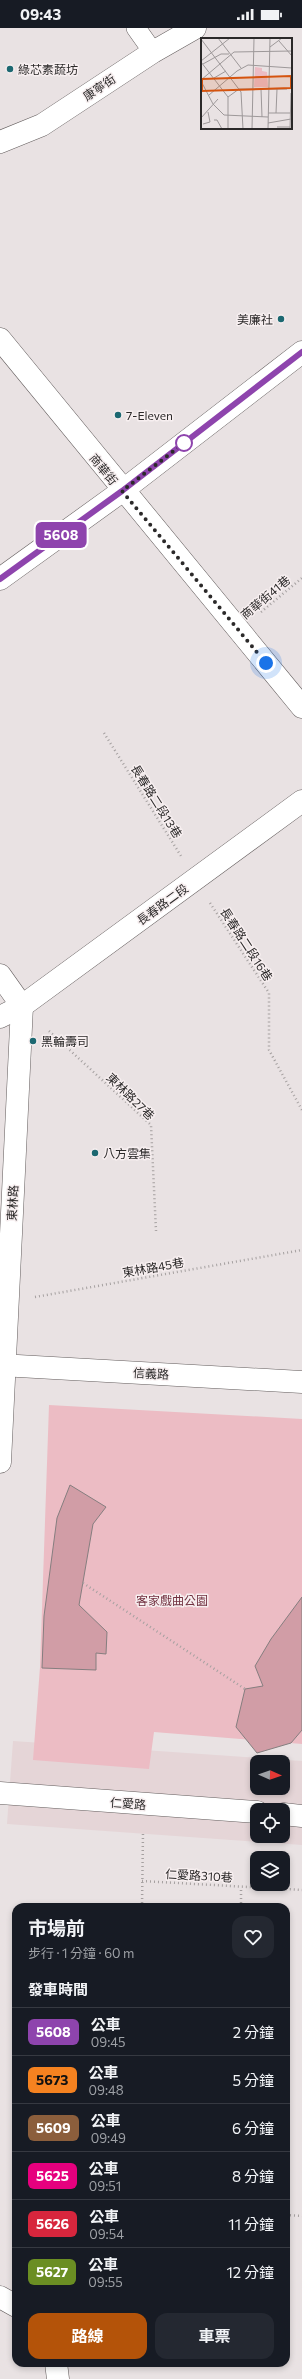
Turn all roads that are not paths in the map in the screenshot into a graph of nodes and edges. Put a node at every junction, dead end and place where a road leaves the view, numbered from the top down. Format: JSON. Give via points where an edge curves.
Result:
{"nodes":[{"id":1,"x":136,"y":28,"type":"edge"},
{"id":2,"x":195,"y":28,"type":"edge"},
{"id":3,"x":153,"y":52,"type":"junction"},
{"id":4,"x":0,"y":142,"type":"edge"},
{"id":5,"x":0,"y":339,"type":"edge"},
{"id":6,"x":302,"y":352,"type":"edge"},
{"id":7,"x":122,"y":491,"type":"junction"},
{"id":8,"x":0,"y":579,"type":"edge"},
{"id":9,"x":302,"y":707,"type":"edge"},
{"id":10,"x":302,"y":801,"type":"edge"},
{"id":11,"x":0,"y":975,"type":"edge"},
{"id":12,"x":22,"y":1006,"type":"junction"},
{"id":13,"x":0,"y":1017,"type":"edge"},
{"id":14,"x":2,"y":1365,"type":"edge"},
{"id":15,"x":302,"y":1382,"type":"edge"},
{"id":16,"x":0,"y":1462,"type":"edge"},
{"id":17,"x":0,"y":1793,"type":"edge"},
{"id":18,"x":250,"y":1812,"type":"edge"},
{"id":19,"x":290,"y":1815,"type":"edge"},
{"id":20,"x":302,"y":1816,"type":"edge"},
{"id":21,"x":0,"y":2297,"type":"edge"},
{"id":22,"x":12,"y":2304,"type":"edge"},
{"id":23,"x":56,"y":2367,"type":"edge"},
{"id":24,"x":58,"y":2379,"type":"edge"}],
"edges":[{"from":1,"to":3,"type":"lane"},
{"from":2,"to":3,"type":"street","name":"康寧街"},
{"from":3,"to":4,"type":"street","name":"康寧街","via":[[42,125]]},
{"from":5,"to":7,"type":"street","name":"商華街"},
{"from":6,"to":7,"type":"street"},
{"from":7,"to":8,"type":"street"},
{"from":7,"to":9,"type":"street","name":"商華街"},
{"from":10,"to":12,"type":"street","name":"長春路二段"},
{"from":11,"to":12,"type":"street"},
{"from":12,"to":13,"type":"street","name":"長春路二段"},
{"from":12,"to":14,"type":"street","name":"東林路"},
{"from":14,"to":15,"type":"street","name":"信義路"},
{"from":14,"to":16,"type":"street","name":"東林路"},
{"from":17,"to":18,"type":"street","name":"仁愛路"},
{"from":19,"to":20,"type":"street"},
{"from":21,"to":22,"type":"street"},
{"from":23,"to":24,"type":"street"}]}
